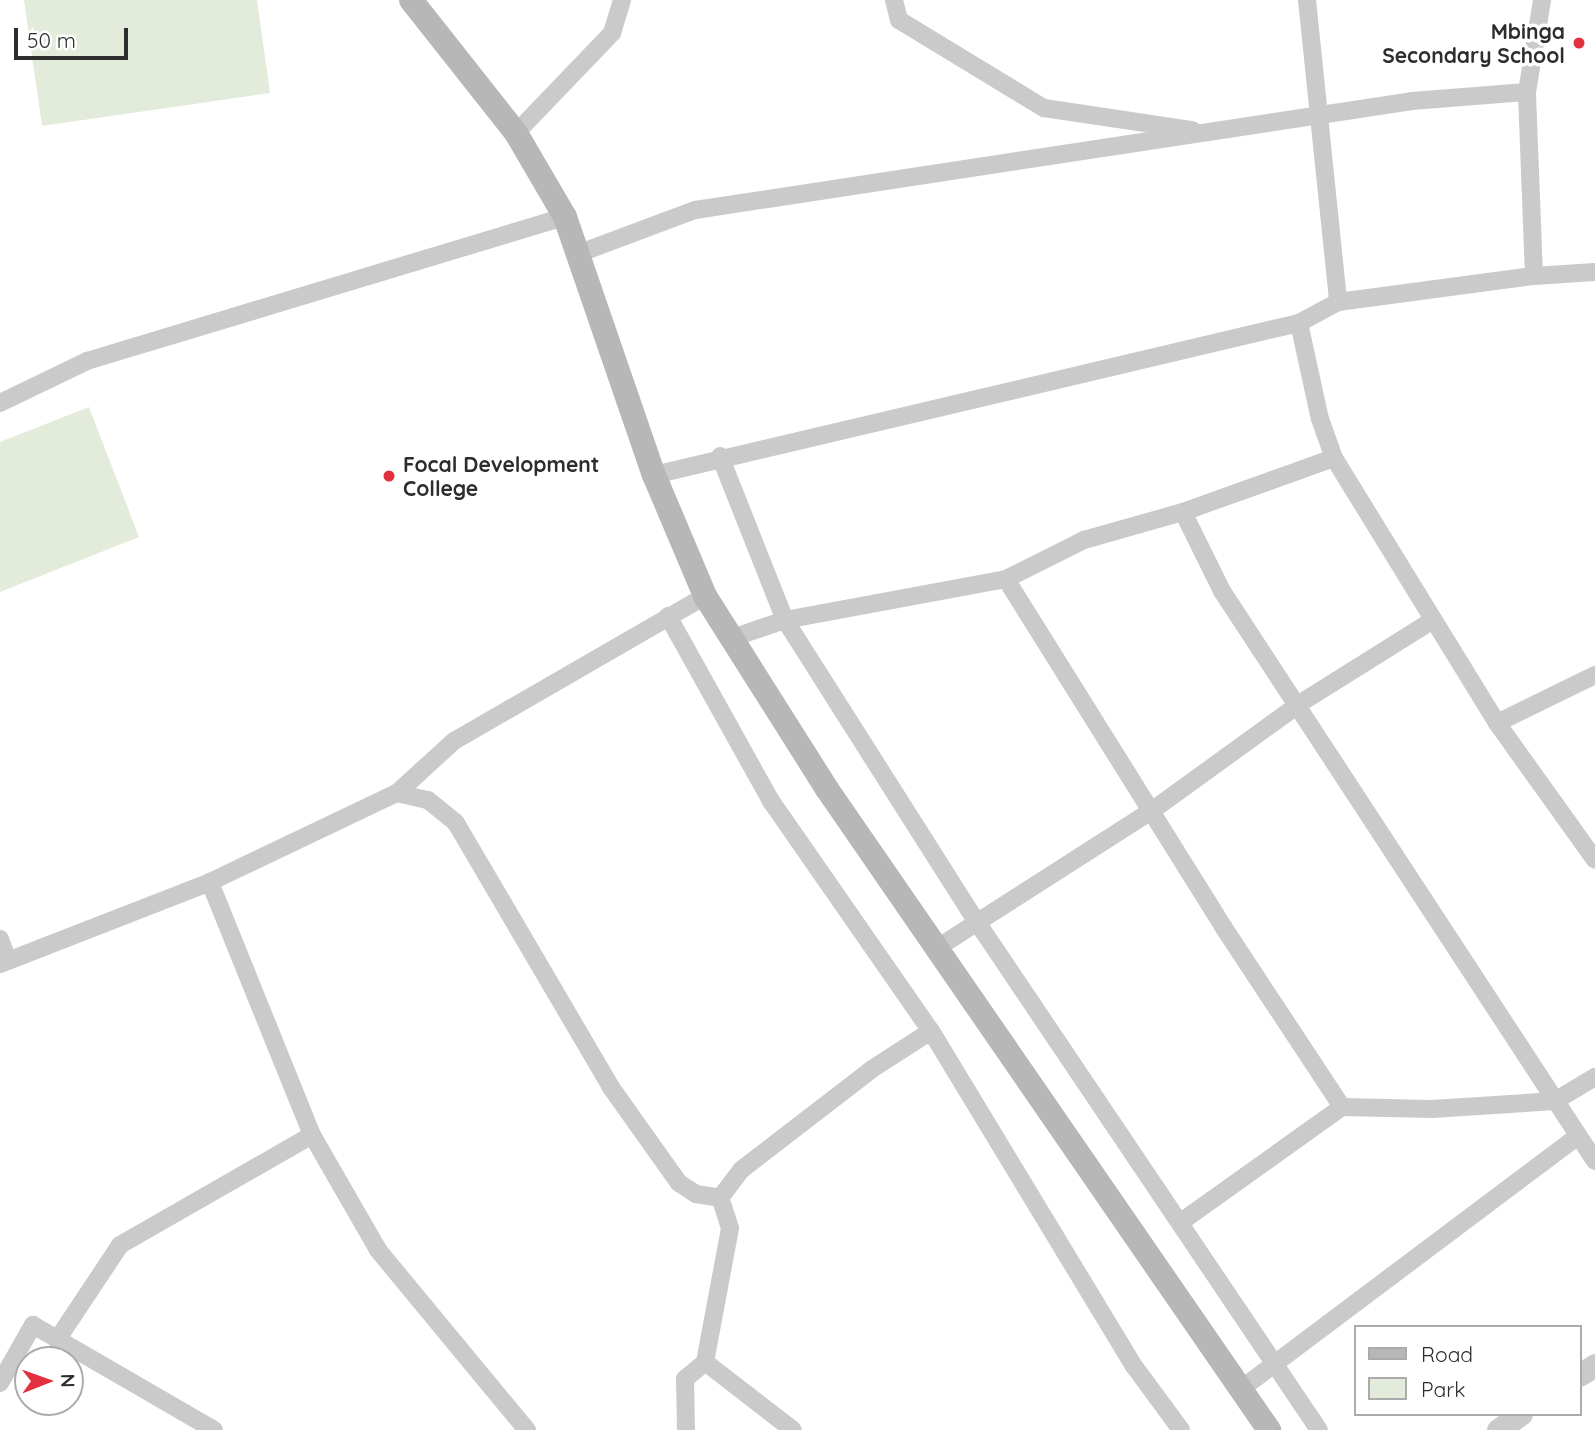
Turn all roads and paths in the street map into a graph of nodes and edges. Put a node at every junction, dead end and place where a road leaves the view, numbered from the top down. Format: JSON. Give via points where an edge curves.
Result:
{"nodes":[{"id":1,"x":411,"y":0,"type":"edge"},
{"id":2,"x":622,"y":0,"type":"edge"},
{"id":3,"x":894,"y":0,"type":"edge"},
{"id":4,"x":1307,"y":0,"type":"edge"},
{"id":5,"x":1542,"y":0,"type":"edge"},
{"id":6,"x":1527,"y":92,"type":"junction"},
{"id":7,"x":1322,"y":117,"type":"junction"},
{"id":8,"x":516,"y":133,"type":"junction"},
{"id":9,"x":1213,"y":133,"type":"junction"},
{"id":10,"x":565,"y":218,"type":"junction"},
{"id":11,"x":580,"y":253,"type":"junction"},
{"id":12,"x":1534,"y":276,"type":"junction"},
{"id":13,"x":1594,"y":276,"type":"edge"},
{"id":14,"x":1338,"y":302,"type":"junction"},
{"id":15,"x":1298,"y":323,"type":"junction"},
{"id":16,"x":0,"y":402,"type":"edge"},
{"id":17,"x":720,"y":456,"type":"junction"},
{"id":18,"x":1334,"y":458,"type":"junction"},
{"id":19,"x":654,"y":475,"type":"junction"},
{"id":20,"x":1183,"y":512,"type":"junction"},
{"id":21,"x":1006,"y":579,"type":"junction"},
{"id":22,"x":705,"y":596,"type":"junction"},
{"id":23,"x":668,"y":616,"type":"junction"},
{"id":24,"x":785,"y":620,"type":"junction"},
{"id":25,"x":1433,"y":620,"type":"junction"},
{"id":26,"x":732,"y":638,"type":"junction"},
{"id":27,"x":1595,"y":675,"type":"edge"},
{"id":28,"x":1299,"y":704,"type":"junction"},
{"id":29,"x":1497,"y":723,"type":"junction"},
{"id":30,"x":397,"y":793,"type":"junction"},
{"id":31,"x":1150,"y":812,"type":"junction"},
{"id":32,"x":1595,"y":860,"type":"edge"},
{"id":33,"x":210,"y":882,"type":"junction"},
{"id":34,"x":977,"y":922,"type":"junction"},
{"id":35,"x":0,"y":939,"type":"edge"},
{"id":36,"x":937,"y":948,"type":"junction"},
{"id":37,"x":4,"y":962,"type":"edge"},
{"id":38,"x":931,"y":1031,"type":"junction"},
{"id":39,"x":1595,"y":1077,"type":"edge"},
{"id":40,"x":1555,"y":1101,"type":"junction"},
{"id":41,"x":1342,"y":1107,"type":"junction"},
{"id":42,"x":312,"y":1135,"type":"junction"},
{"id":43,"x":1578,"y":1136,"type":"junction"},
{"id":44,"x":1595,"y":1161,"type":"edge"},
{"id":45,"x":720,"y":1198,"type":"junction"},
{"id":46,"x":1182,"y":1221,"type":"junction"},
{"id":47,"x":57,"y":1340,"type":"junction"},
{"id":48,"x":1275,"y":1360,"type":"junction"},
{"id":49,"x":705,"y":1362,"type":"junction"},
{"id":50,"x":0,"y":1383,"type":"edge"},
{"id":51,"x":1241,"y":1389,"type":"junction"},
{"id":52,"x":1518,"y":1416,"type":"edge"},
{"id":53,"x":214,"y":1430,"type":"edge"},
{"id":54,"x":527,"y":1430,"type":"edge"},
{"id":55,"x":686,"y":1430,"type":"edge"},
{"id":56,"x":793,"y":1430,"type":"edge"},
{"id":57,"x":1181,"y":1430,"type":"edge"},
{"id":58,"x":1269,"y":1430,"type":"edge"},
{"id":59,"x":1320,"y":1430,"type":"edge"},
{"id":60,"x":1498,"y":1430,"type":"edge"}],
"edges":[{"from":1,"to":8,"type":"main road"},
{"from":2,"to":8,"type":"street","via":[[612,33]]},
{"from":3,"to":9,"type":"street","via":[[899,20],[1044,107]]},
{"from":4,"to":7,"type":"street"},
{"from":5,"to":6,"type":"street"},
{"from":6,"to":7,"type":"street","via":[[1412,101]]},
{"from":6,"to":12,"type":"street"},
{"from":7,"to":9,"type":"street"},
{"from":7,"to":14,"type":"street"},
{"from":8,"to":10,"type":"main road"},
{"from":9,"to":11,"type":"street","via":[[695,210]]},
{"from":10,"to":11,"type":"main road"},
{"from":10,"to":16,"type":"street","via":[[87,361]]},
{"from":11,"to":19,"type":"main road"},
{"from":12,"to":13,"type":"street"},
{"from":12,"to":14,"type":"street"},
{"from":14,"to":15,"type":"street"},
{"from":15,"to":17,"type":"street"},
{"from":15,"to":18,"type":"street"},
{"from":17,"to":19,"type":"street"},
{"from":17,"to":24,"type":"street"},
{"from":18,"to":20,"type":"street"},
{"from":18,"to":25,"type":"street"},
{"from":19,"to":22,"type":"main road"},
{"from":20,"to":21,"type":"street","via":[[1084,540]]},
{"from":20,"to":28,"type":"street","via":[[1222,591]]},
{"from":21,"to":24,"type":"street"},
{"from":21,"to":31,"type":"street"},
{"from":22,"to":23,"type":"street"},
{"from":22,"to":26,"type":"main road"},
{"from":23,"to":30,"type":"street","via":[[454,741]]},
{"from":23,"to":38,"type":"street","via":[[771,801]]},
{"from":24,"to":26,"type":"street"},
{"from":24,"to":34,"type":"street"},
{"from":25,"to":28,"type":"street"},
{"from":25,"to":29,"type":"street"},
{"from":26,"to":36,"type":"main road"},
{"from":27,"to":29,"type":"street"},
{"from":28,"to":31,"type":"street"},
{"from":28,"to":40,"type":"street"},
{"from":29,"to":32,"type":"street"},
{"from":30,"to":33,"type":"street"},
{"from":30,"to":45,"type":"street","via":[[428,800],[456,823],[610,1086],[679,1183],[696,1194]]},
{"from":31,"to":34,"type":"street"},
{"from":31,"to":41,"type":"street"},
{"from":33,"to":37,"type":"street"},
{"from":33,"to":42,"type":"street"},
{"from":34,"to":36,"type":"street"},
{"from":34,"to":46,"type":"street"},
{"from":35,"to":37,"type":"street"},
{"from":36,"to":51,"type":"main road"},
{"from":38,"to":45,"type":"street","via":[[872,1069],[741,1170]]},
{"from":38,"to":57,"type":"street","via":[[1134,1366]]},
{"from":39,"to":40,"type":"street"},
{"from":40,"to":41,"type":"street","via":[[1432,1109]]},
{"from":40,"to":43,"type":"street"},
{"from":41,"to":46,"type":"street"},
{"from":42,"to":47,"type":"street","via":[[120,1245]]},
{"from":42,"to":54,"type":"street","via":[[379,1250]]},
{"from":43,"to":44,"type":"street"},
{"from":43,"to":48,"type":"street"},
{"from":45,"to":49,"type":"street","via":[[730,1228]]},
{"from":46,"to":48,"type":"street"},
{"from":47,"to":50,"type":"street","via":[[33,1325]]},
{"from":47,"to":53,"type":"street"},
{"from":48,"to":51,"type":"street"},
{"from":48,"to":59,"type":"street"},
{"from":49,"to":55,"type":"street","via":[[685,1379]]},
{"from":49,"to":56,"type":"street"},
{"from":51,"to":58,"type":"main road"},
{"from":52,"to":60,"type":"street"}]}
